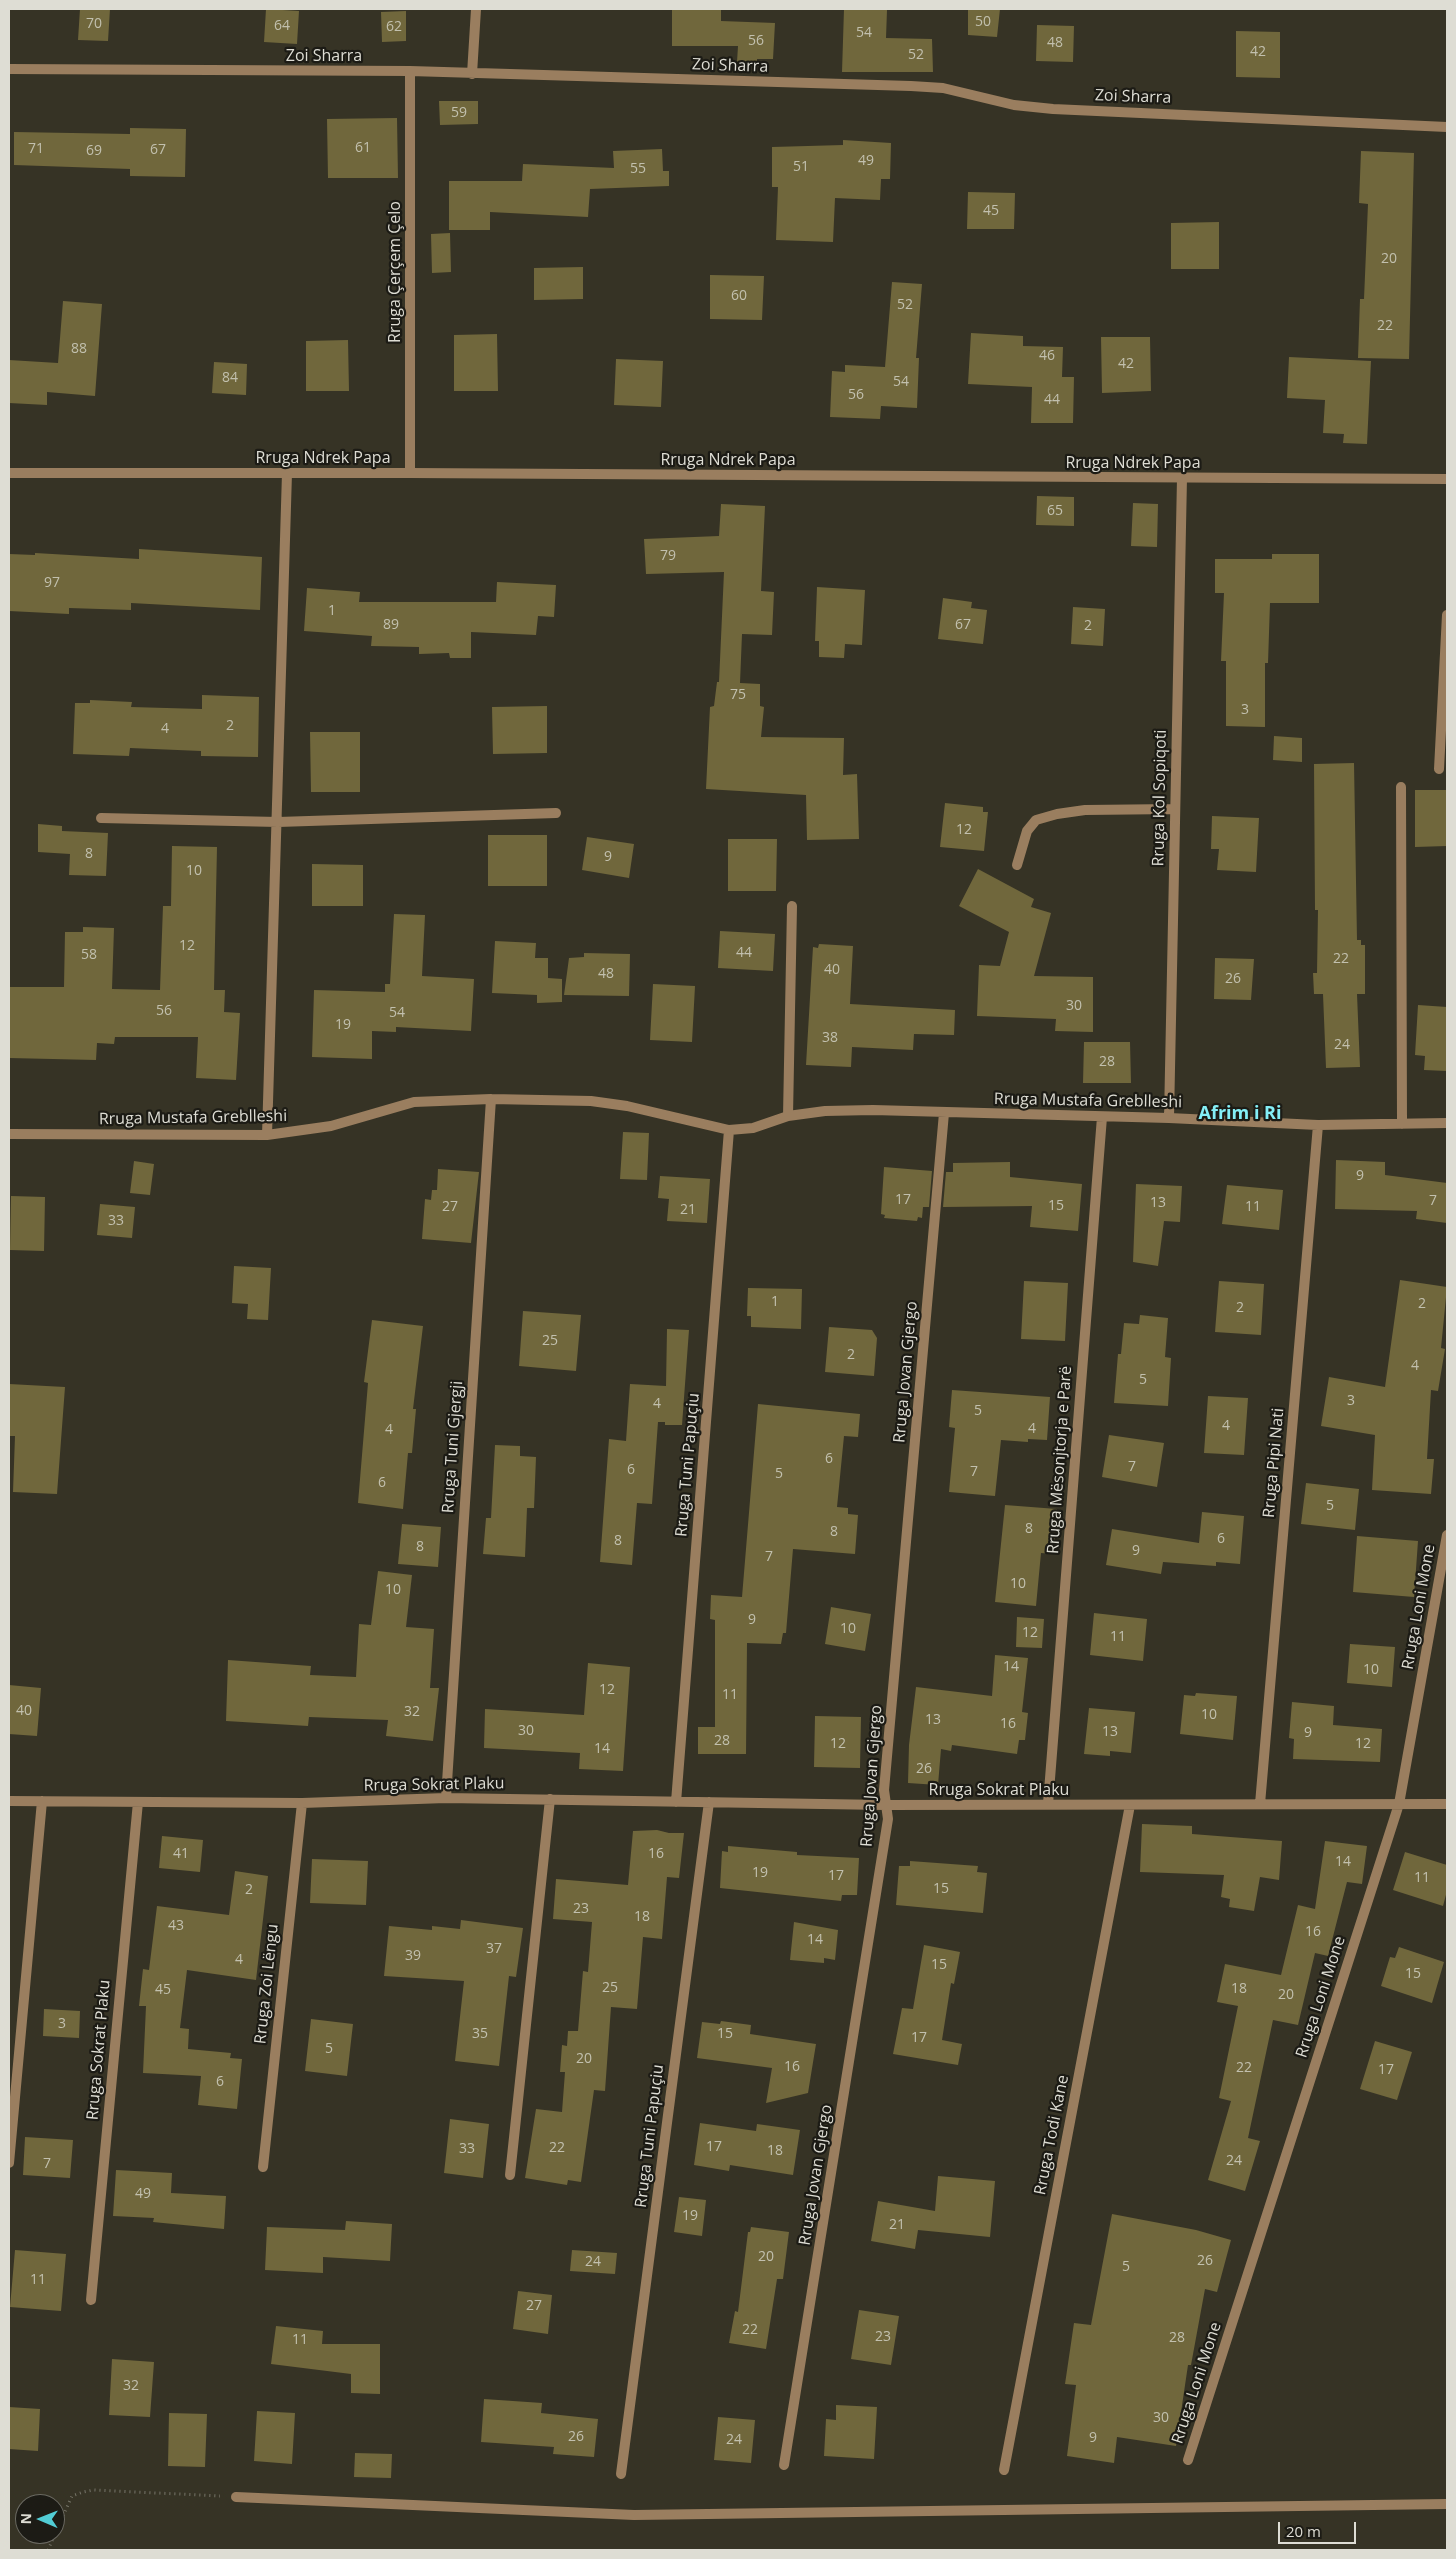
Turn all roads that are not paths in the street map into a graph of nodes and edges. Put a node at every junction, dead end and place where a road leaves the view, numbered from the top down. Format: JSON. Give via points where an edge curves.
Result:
{"nodes":[{"id":1,"x":476,"y":9,"type":"edge"},
{"id":2,"x":9,"y":69,"type":"edge"},
{"id":3,"x":410,"y":71,"type":"junction"},
{"id":4,"x":472,"y":74,"type":"junction"},
{"id":5,"x":1447,"y":126,"type":"edge"},
{"id":6,"x":9,"y":473,"type":"edge"},
{"id":7,"x":287,"y":473,"type":"junction"},
{"id":8,"x":410,"y":473,"type":"junction"},
{"id":9,"x":1182,"y":478,"type":"junction"},
{"id":10,"x":1447,"y":479,"type":"edge"},
{"id":11,"x":1447,"y":615,"type":"edge"},
{"id":12,"x":1439,"y":769,"type":"dead end"},
{"id":13,"x":1401,"y":786,"type":"dead end"},
{"id":14,"x":1175,"y":809,"type":"junction"},
{"id":15,"x":556,"y":813,"type":"dead end"},
{"id":16,"x":101,"y":818,"type":"dead end"},
{"id":17,"x":278,"y":822,"type":"junction"},
{"id":18,"x":1017,"y":865,"type":"dead end"},
{"id":19,"x":792,"y":906,"type":"dead end"},
{"id":20,"x":491,"y":1099,"type":"junction"},
{"id":21,"x":944,"y":1113,"type":"junction"},
{"id":22,"x":788,"y":1116,"type":"junction"},
{"id":23,"x":1102,"y":1118,"type":"junction"},
{"id":24,"x":1169,"y":1118,"type":"junction"},
{"id":25,"x":1447,"y":1123,"type":"edge"},
{"id":26,"x":1318,"y":1124,"type":"junction"},
{"id":27,"x":1402,"y":1124,"type":"junction"},
{"id":28,"x":729,"y":1130,"type":"junction"},
{"id":29,"x":9,"y":1134,"type":"edge"},
{"id":30,"x":267,"y":1135,"type":"junction"},
{"id":31,"x":1447,"y":1535,"type":"edge"},
{"id":32,"x":446,"y":1798,"type":"junction"},
{"id":33,"x":550,"y":1799,"type":"junction"},
{"id":34,"x":9,"y":1801,"type":"edge"},
{"id":35,"x":42,"y":1801,"type":"junction"},
{"id":36,"x":138,"y":1802,"type":"junction"},
{"id":37,"x":676,"y":1802,"type":"junction"},
{"id":38,"x":709,"y":1802,"type":"junction"},
{"id":39,"x":302,"y":1803,"type":"junction"},
{"id":40,"x":1048,"y":1804,"type":"junction"},
{"id":41,"x":1260,"y":1804,"type":"junction"},
{"id":42,"x":1398,"y":1804,"type":"junction"},
{"id":43,"x":1447,"y":1804,"type":"edge"},
{"id":44,"x":885,"y":1805,"type":"junction"},
{"id":45,"x":1130,"y":1805,"type":"junction"},
{"id":46,"x":9,"y":2163,"type":"edge"},
{"id":47,"x":262,"y":2167,"type":"dead end"},
{"id":48,"x":510,"y":2175,"type":"dead end"},
{"id":49,"x":91,"y":2300,"type":"dead end"},
{"id":50,"x":1188,"y":2460,"type":"dead end"},
{"id":51,"x":784,"y":2465,"type":"dead end"},
{"id":52,"x":1004,"y":2470,"type":"dead end"},
{"id":53,"x":622,"y":2474,"type":"dead end"},
{"id":54,"x":236,"y":2497,"type":"road end"},
{"id":55,"x":1447,"y":2504,"type":"edge"}],
"edges":[{"from":1,"to":4,"type":"street"},
{"from":2,"to":3,"type":"street","name":"Zoi Sharra"},
{"from":3,"to":4,"type":"street","name":"Zoi Sharra"},
{"from":3,"to":8,"type":"street","name":"Rruga Çerçem Çelo"},
{"from":4,"to":5,"type":"street","name":"Zoi Sharra","via":[[943,88],[1014,105],[1053,109]]},
{"from":6,"to":7,"type":"street","name":"Rruga Ndrek Papa"},
{"from":7,"to":8,"type":"street","name":"Rruga Ndrek Papa"},
{"from":7,"to":17,"type":"street"},
{"from":8,"to":9,"type":"street","name":"Rruga Ndrek Papa"},
{"from":9,"to":10,"type":"street","name":"Rruga Ndrek Papa"},
{"from":9,"to":14,"type":"street","name":"Rruga Kol Sopiqoti"},
{"from":11,"to":12,"type":"street"},
{"from":13,"to":27,"type":"street"},
{"from":14,"to":18,"type":"street","via":[[1085,810],[1036,820],[1027,831]]},
{"from":14,"to":24,"type":"street","name":"Rruga Kol Sopiqoti"},
{"from":15,"to":17,"type":"street"},
{"from":16,"to":17,"type":"street"},
{"from":17,"to":30,"type":"street"},
{"from":19,"to":22,"type":"street"},
{"from":20,"to":28,"type":"street","name":"Rruga Mustafa Greblleshi","via":[[609,1103]]},
{"from":20,"to":30,"type":"street","name":"Rruga Mustafa Greblleshi","via":[[414,1102],[331,1126]]},
{"from":20,"to":32,"type":"street","name":"Rruga Tuni Gjergji"},
{"from":21,"to":22,"type":"street","name":"Rruga Mustafa Greblleshi","via":[[853,1110]]},
{"from":21,"to":23,"type":"street","name":"Rruga Mustafa Greblleshi"},
{"from":21,"to":44,"type":"street","name":"Rruga Jovan Gjergo"},
{"from":22,"to":28,"type":"street","name":"Rruga Mustafa Greblleshi","via":[[754,1128]]},
{"from":23,"to":24,"type":"street","name":"Rruga Mustafa Greblleshi"},
{"from":23,"to":40,"type":"street","name":"Rruga Mësonjtorja e Parë"},
{"from":24,"to":26,"type":"street","name":"Rruga Mustafa Greblleshi"},
{"from":25,"to":27,"type":"street","name":"Rruga Mustafa Greblleshi"},
{"from":26,"to":27,"type":"street","name":"Rruga Mustafa Greblleshi"},
{"from":26,"to":41,"type":"street","name":"Rruga Pipi Nati"},
{"from":28,"to":37,"type":"street","name":"Rruga Tuni Papuçiu"},
{"from":29,"to":30,"type":"street","name":"Rruga Mustafa Greblleshi"},
{"from":31,"to":42,"type":"street","name":"Rruga Loni Mone"},
{"from":32,"to":33,"type":"street","name":"Rruga Sokrat Plaku"},
{"from":32,"to":39,"type":"street","name":"Rruga Sokrat Plaku"},
{"from":33,"to":37,"type":"street","name":"Rruga Sokrat Plaku"},
{"from":33,"to":48,"type":"street"},
{"from":34,"to":35,"type":"street","name":"Rruga Sokrat Plaku"},
{"from":35,"to":36,"type":"street","name":"Rruga Sokrat Plaku"},
{"from":35,"to":46,"type":"street"},
{"from":36,"to":39,"type":"street","name":"Rruga Sokrat Plaku"},
{"from":36,"to":49,"type":"street","name":"Rruga Sokrat Plaku"},
{"from":37,"to":38,"type":"street","name":"Rruga Sokrat Plaku"},
{"from":38,"to":44,"type":"street","name":"Rruga Sokrat Plaku"},
{"from":38,"to":53,"type":"street","name":"Rruga Tuni Papuçiu"},
{"from":39,"to":47,"type":"street","name":"Rruga Zoi Lëngu"},
{"from":40,"to":44,"type":"street","name":"Rruga Sokrat Plaku"},
{"from":40,"to":45,"type":"street","name":"Rruga Sokrat Plaku"},
{"from":41,"to":42,"type":"street","name":"Rruga Sokrat Plaku"},
{"from":41,"to":45,"type":"street","name":"Rruga Sokrat Plaku"},
{"from":42,"to":43,"type":"street","name":"Rruga Sokrat Plaku"},
{"from":42,"to":50,"type":"street","name":"Rruga Loni Mone"},
{"from":44,"to":51,"type":"street","name":"Rruga Jovan Gjergo","via":[[888,1819]]},
{"from":45,"to":52,"type":"street","name":"Rruga Todi Kane"},
{"from":54,"to":55,"type":"street","via":[[634,2515]]}]}
